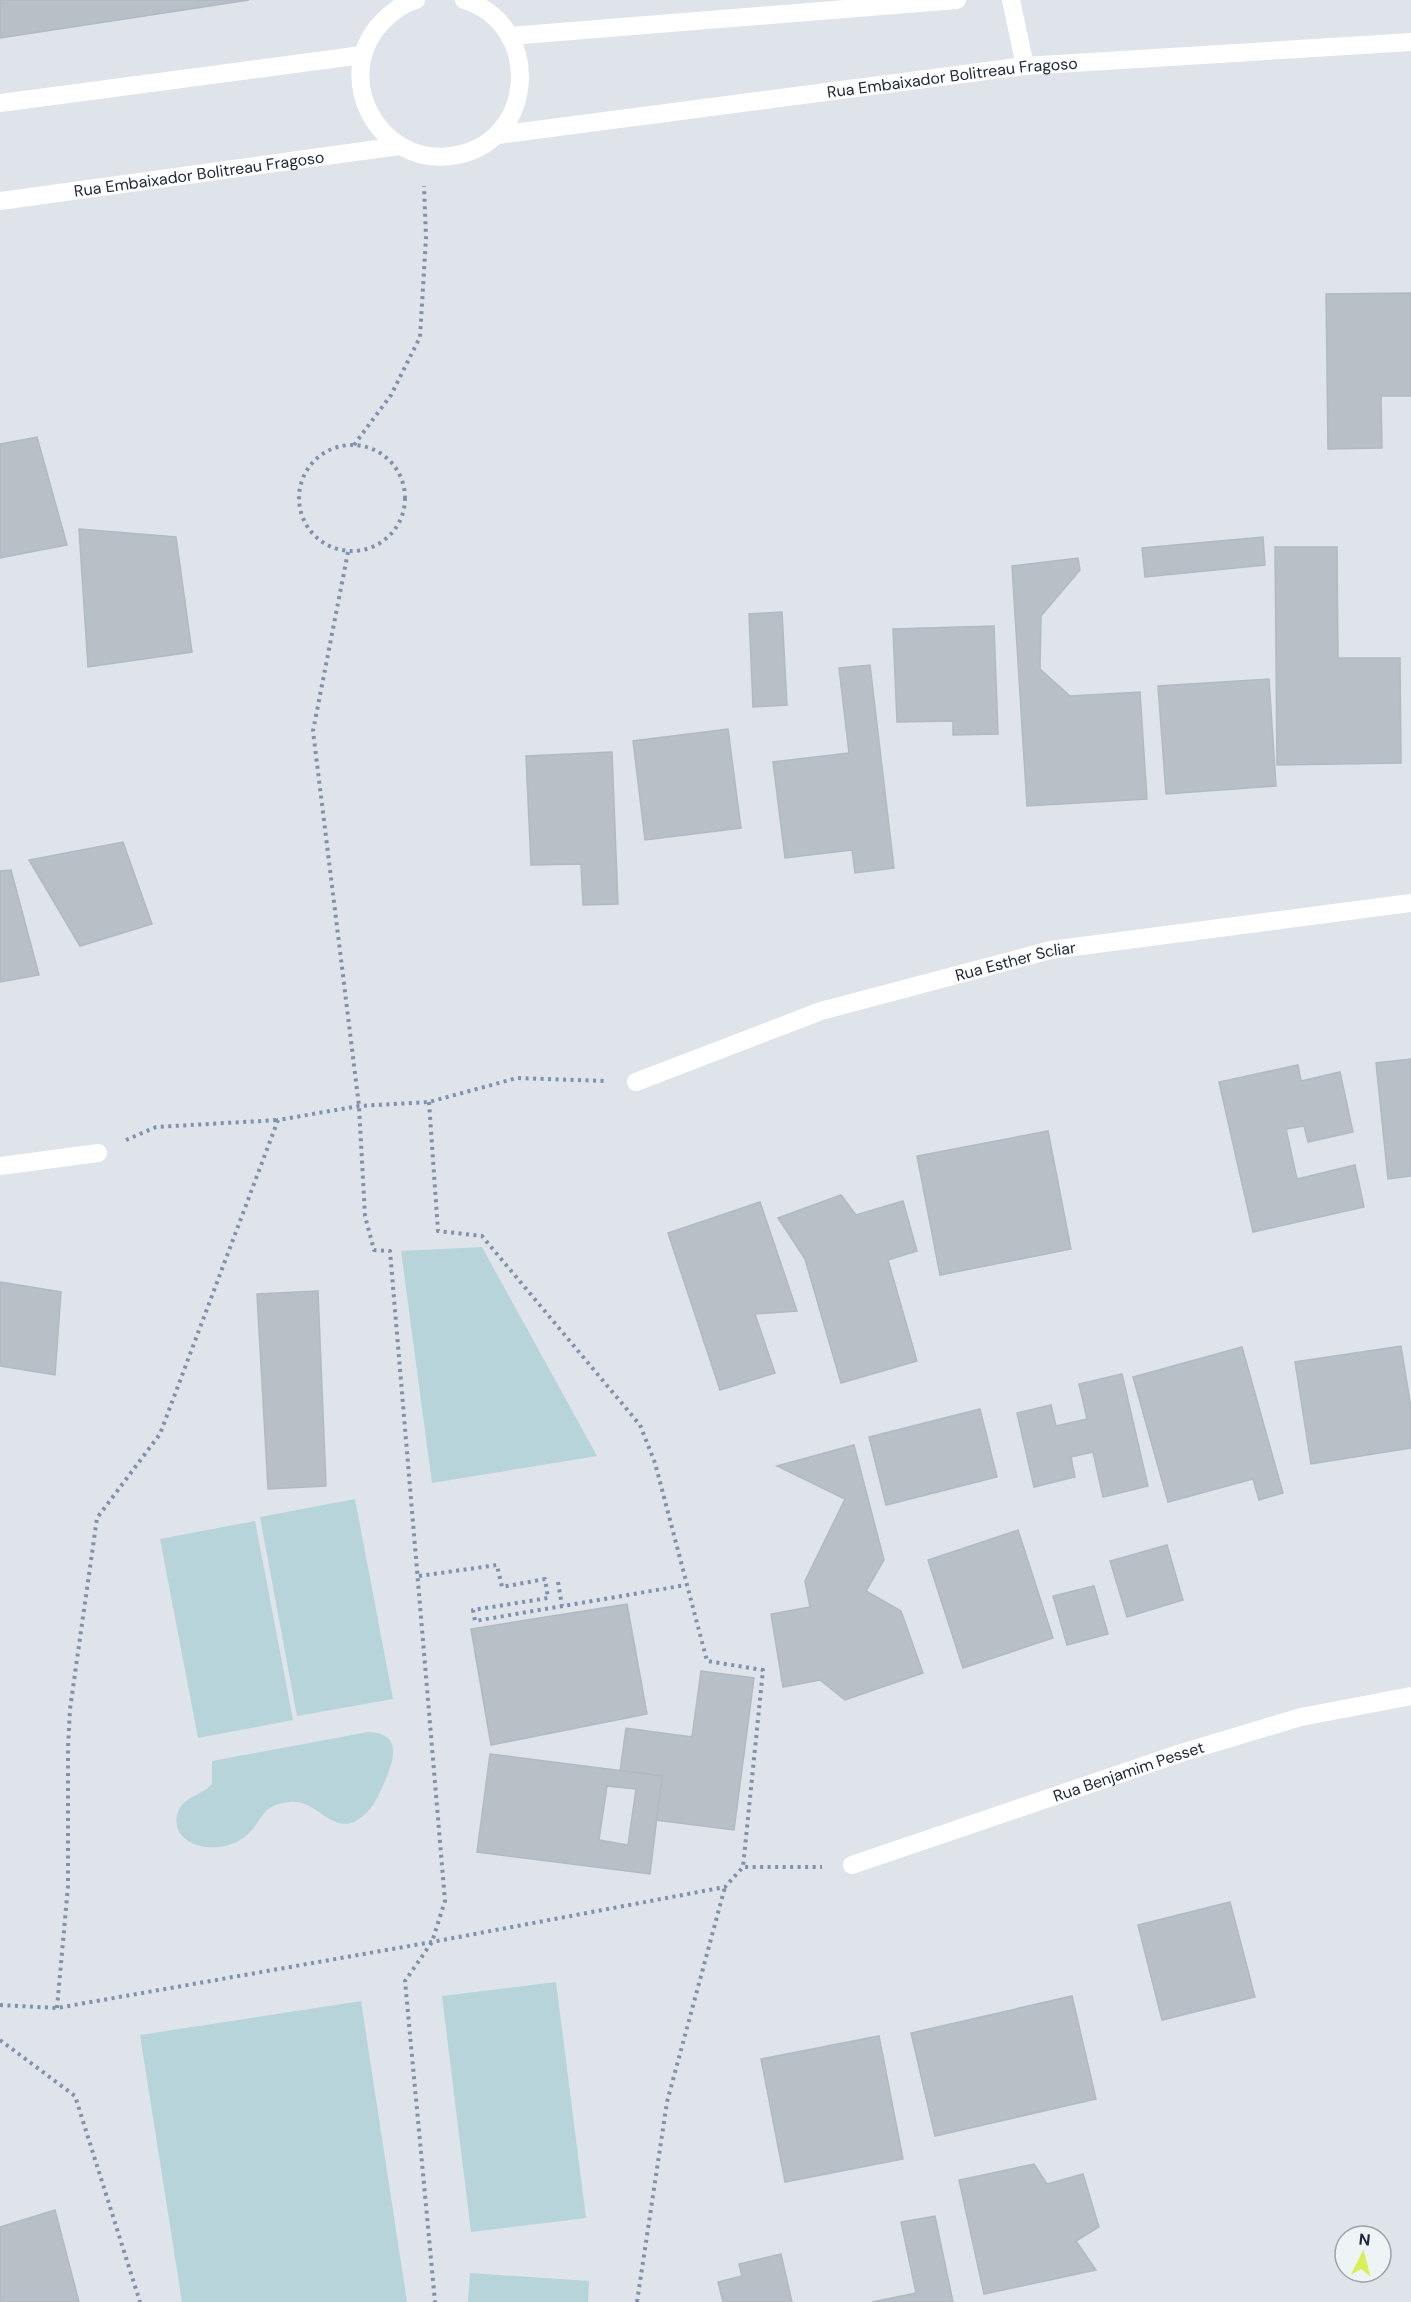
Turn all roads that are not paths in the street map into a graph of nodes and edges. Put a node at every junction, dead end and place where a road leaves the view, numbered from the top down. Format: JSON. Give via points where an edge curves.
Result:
{"nodes":[{"id":1,"x":416,"y":0,"type":"edge"},
{"id":2,"x":464,"y":0,"type":"edge"},
{"id":3,"x":957,"y":0,"type":"edge"},
{"id":4,"x":1011,"y":0,"type":"edge"},
{"id":5,"x":391,"y":6,"type":"edge"},
{"id":6,"x":491,"y":7,"type":"edge"},
{"id":7,"x":510,"y":36,"type":"junction"},
{"id":8,"x":1411,"y":42,"type":"edge"},
{"id":9,"x":362,"y":55,"type":"junction"},
{"id":10,"x":1025,"y":66,"type":"junction"},
{"id":11,"x":0,"y":103,"type":"edge"},
{"id":12,"x":497,"y":135,"type":"junction"},
{"id":13,"x":399,"y":146,"type":"junction"},
{"id":14,"x":0,"y":201,"type":"edge"},
{"id":15,"x":1411,"y":903,"type":"edge"},
{"id":16,"x":636,"y":1082,"type":"road end"},
{"id":17,"x":98,"y":1153,"type":"road end"},
{"id":18,"x":0,"y":1166,"type":"edge"},
{"id":19,"x":1411,"y":1696,"type":"edge"},
{"id":20,"x":852,"y":1865,"type":"road end"}],
"edges":[{"from":1,"to":5,"type":"street"},
{"from":2,"to":6,"type":"street"},
{"from":3,"to":7,"type":"street"},
{"from":4,"to":10,"type":"street"},
{"from":5,"to":9,"type":"street"},
{"from":6,"to":7,"type":"street"},
{"from":7,"to":12,"type":"street","via":[[520,61],[521,87],[513,113]]},
{"from":8,"to":10,"type":"street","name":"Rua Embaixador Bolitreau Fragoso"},
{"from":9,"to":11,"type":"street"},
{"from":9,"to":13,"type":"street","via":[[360,81],[366,106],[379,129]]},
{"from":10,"to":12,"type":"street","name":"Rua Embaixador Bolitreau Fragoso"},
{"from":12,"to":13,"type":"street","via":[[475,150],[450,156],[424,155]]},
{"from":13,"to":14,"type":"street","name":"Rua Embaixador Bolitreau Fragoso"},
{"from":15,"to":16,"type":"street","name":"Rua Esther Scliar","via":[[1051,950],[820,1011]]},
{"from":17,"to":18,"type":"street"},
{"from":19,"to":20,"type":"street","name":"Rua Benjamim Pesset","via":[[1301,1717],[1180,1753]]}]}
